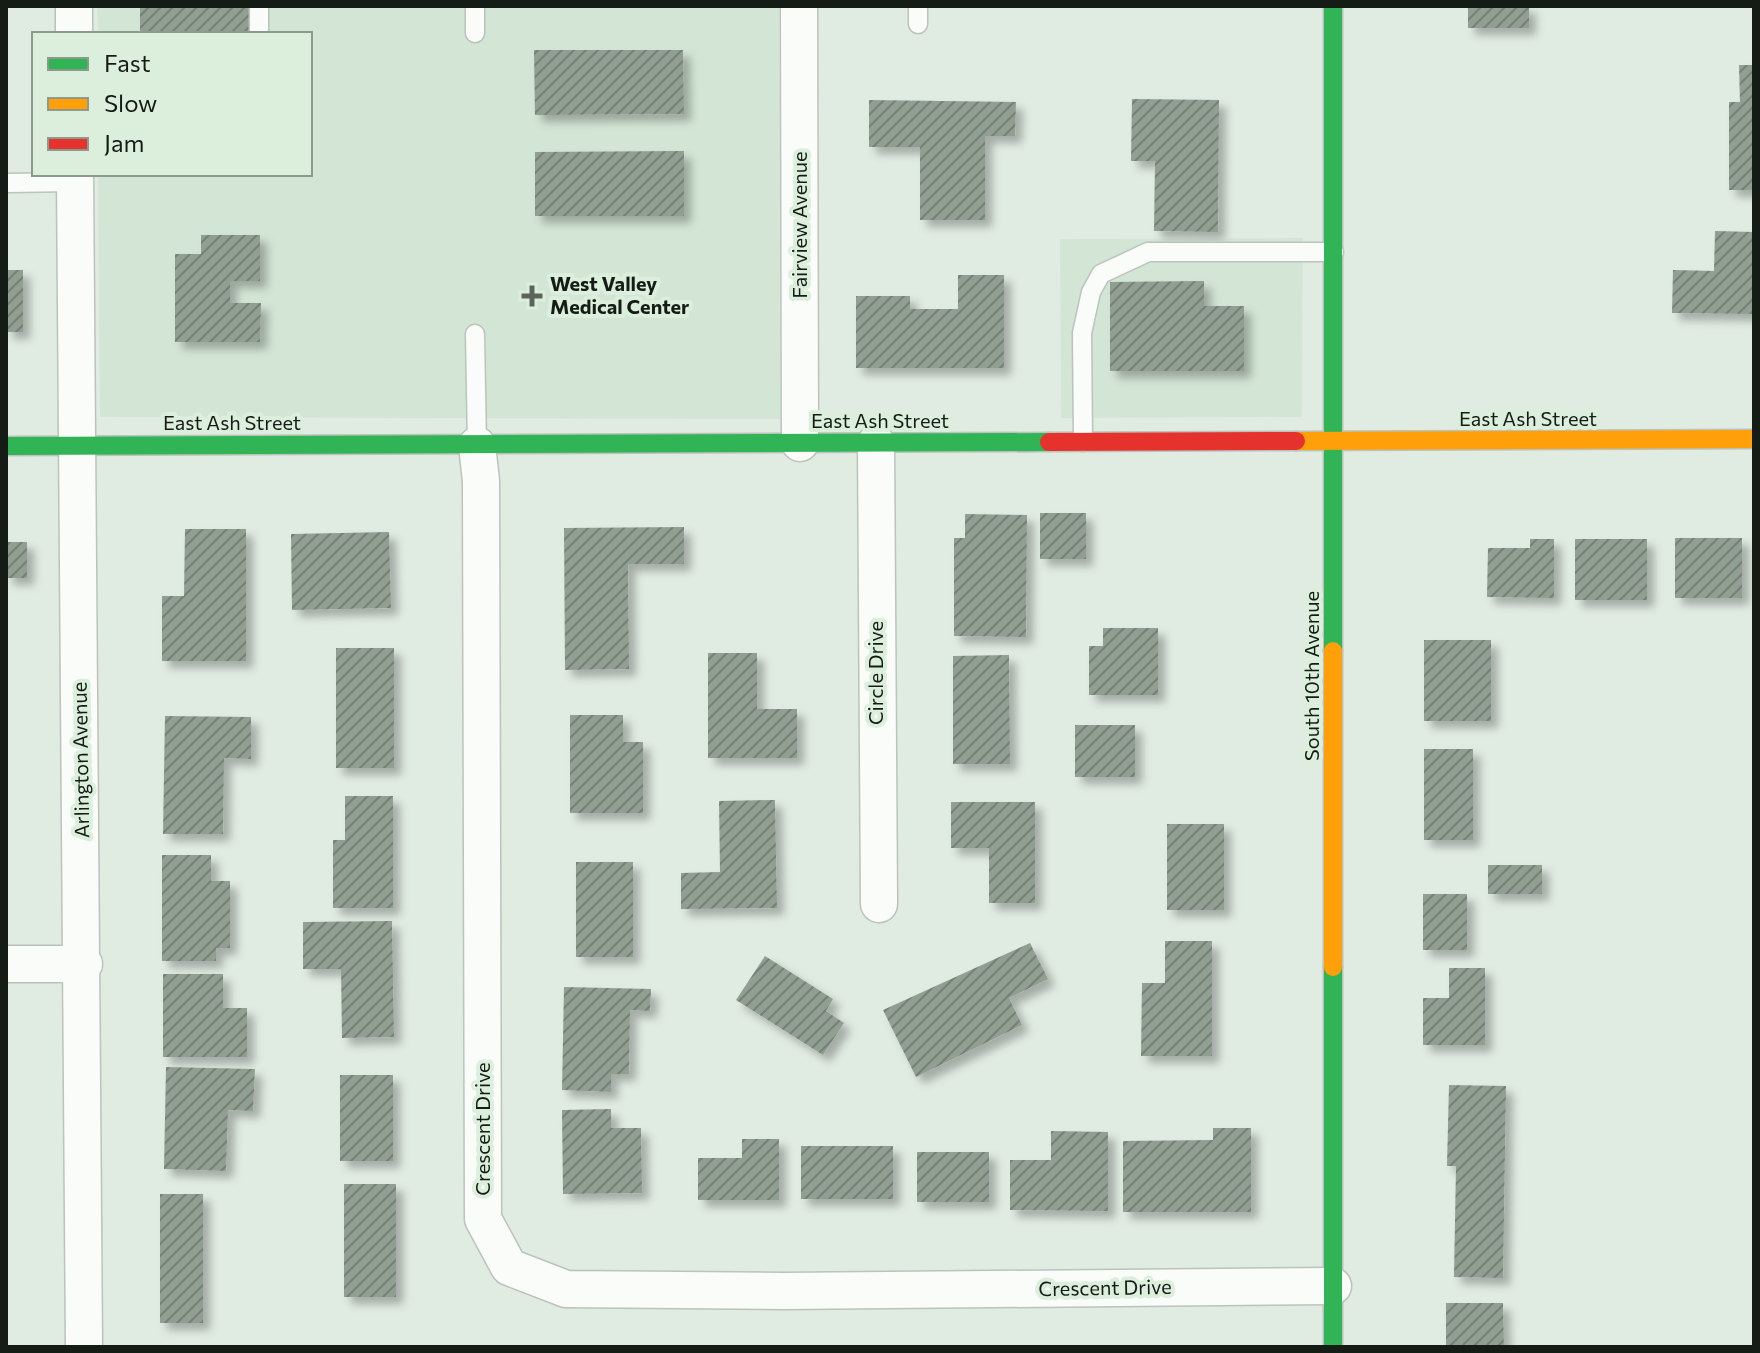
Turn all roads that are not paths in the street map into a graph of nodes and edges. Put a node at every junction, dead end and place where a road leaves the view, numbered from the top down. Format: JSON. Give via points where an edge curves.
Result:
{"nodes":[{"id":1,"x":74,"y":6,"type":"edge"},
{"id":2,"x":259,"y":6,"type":"edge"},
{"id":3,"x":475,"y":6,"type":"edge"},
{"id":4,"x":799,"y":6,"type":"edge"},
{"id":5,"x":1333,"y":6,"type":"edge"},
{"id":6,"x":74,"y":32,"type":"edge"},
{"id":7,"x":259,"y":32,"type":"edge"},
{"id":8,"x":475,"y":33,"type":"dead end"},
{"id":9,"x":75,"y":178,"type":"edge"},
{"id":10,"x":6,"y":183,"type":"edge"},
{"id":11,"x":1334,"y":252,"type":"junction"},
{"id":12,"x":475,"y":334,"type":"dead end"},
{"id":13,"x":1754,"y":439,"type":"edge"},
{"id":14,"x":1335,"y":442,"type":"junction"},
{"id":15,"x":800,"y":443,"type":"junction"},
{"id":16,"x":876,"y":443,"type":"junction"},
{"id":17,"x":1083,"y":443,"type":"junction"},
{"id":18,"x":77,"y":445,"type":"junction"},
{"id":19,"x":477,"y":445,"type":"junction"},
{"id":20,"x":6,"y":446,"type":"edge"},
{"id":21,"x":879,"y":904,"type":"dead end"},
{"id":22,"x":6,"y":964,"type":"edge"},
{"id":23,"x":84,"y":964,"type":"junction"},
{"id":24,"x":1333,"y":1286,"type":"junction"},
{"id":25,"x":84,"y":1347,"type":"edge"},
{"id":26,"x":1333,"y":1347,"type":"edge"}],
"edges":[{"from":1,"to":6,"type":"street"},
{"from":2,"to":7,"type":"lane"},
{"from":3,"to":8,"type":"lane"},
{"from":4,"to":15,"type":"street","name":"Fairview Avenue"},
{"from":5,"to":11,"type":"street","name":"South 10th Avenue"},
{"from":9,"to":10,"type":"lane"},
{"from":9,"to":18,"type":"street","name":"Arlington Avenue"},
{"from":11,"to":14,"type":"street","name":"South 10th Avenue"},
{"from":11,"to":17,"type":"lane","via":[[1148,252],[1101,274],[1091,292],[1082,333]]},
{"from":12,"to":19,"type":"lane"},
{"from":13,"to":14,"type":"street","name":"East Ash Street"},
{"from":14,"to":17,"type":"street","name":"East Ash Street"},
{"from":14,"to":24,"type":"street","name":"South 10th Avenue"},
{"from":15,"to":16,"type":"street","name":"East Ash Street"},
{"from":15,"to":19,"type":"street","name":"East Ash Street"},
{"from":16,"to":17,"type":"street","name":"East Ash Street"},
{"from":16,"to":21,"type":"street","name":"Circle Drive"},
{"from":18,"to":19,"type":"street","name":"East Ash Street"},
{"from":18,"to":20,"type":"street","name":"East Ash Street"},
{"from":18,"to":23,"type":"street","name":"Arlington Avenue"},
{"from":19,"to":24,"type":"street","name":"Crescent Drive","via":[[483,1219],[509,1267],[566,1289]]},
{"from":22,"to":23,"type":"street"},
{"from":23,"to":25,"type":"street","name":"Arlington Avenue"},
{"from":24,"to":26,"type":"street","name":"South 10th Avenue"}]}
